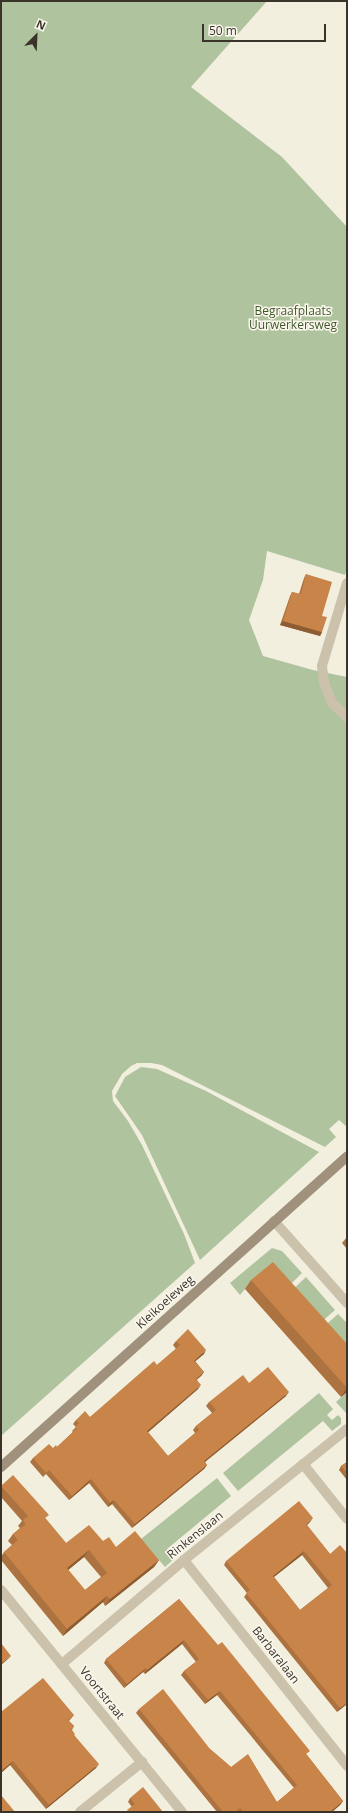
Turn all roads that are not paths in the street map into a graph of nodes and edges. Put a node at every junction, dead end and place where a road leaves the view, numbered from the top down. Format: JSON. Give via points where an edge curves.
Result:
{"nodes":[{"id":1,"x":347,"y":583,"type":"edge"},
{"id":2,"x":347,"y":717,"type":"edge"},
{"id":3,"x":347,"y":1157,"type":"edge"},
{"id":4,"x":274,"y":1221,"type":"junction"},
{"id":5,"x":347,"y":1303,"type":"edge"},
{"id":6,"x":347,"y":1429,"type":"edge"},
{"id":7,"x":303,"y":1464,"type":"junction"},
{"id":8,"x":1,"y":1467,"type":"edge"},
{"id":9,"x":347,"y":1519,"type":"edge"},
{"id":10,"x":184,"y":1560,"type":"junction"},
{"id":11,"x":1,"y":1590,"type":"edge"},
{"id":12,"x":62,"y":1664,"type":"junction"},
{"id":13,"x":142,"y":1762,"type":"junction"},
{"id":14,"x":347,"y":1766,"type":"edge"},
{"id":15,"x":80,"y":1812,"type":"edge"},
{"id":16,"x":182,"y":1812,"type":"edge"}],
"edges":[{"from":1,"to":2,"type":"street","via":[[322,666],[324,683],[332,703]]},
{"from":3,"to":4,"type":"street","name":"Kleikoeleweg"},
{"from":4,"to":5,"type":"street"},
{"from":4,"to":8,"type":"street","name":"Kleikoeleweg"},
{"from":6,"to":7,"type":"street","name":"Rinkenslaan"},
{"from":7,"to":9,"type":"street"},
{"from":7,"to":10,"type":"street","name":"Rinkenslaan"},
{"from":10,"to":12,"type":"street","name":"Rinkenslaan"},
{"from":10,"to":14,"type":"street","name":"Barbaralaan"},
{"from":11,"to":12,"type":"street","name":"Voortstraat"},
{"from":12,"to":13,"type":"street","name":"Voortstraat"},
{"from":13,"to":15,"type":"street"},
{"from":13,"to":16,"type":"street","name":"Voortstraat"}]}
